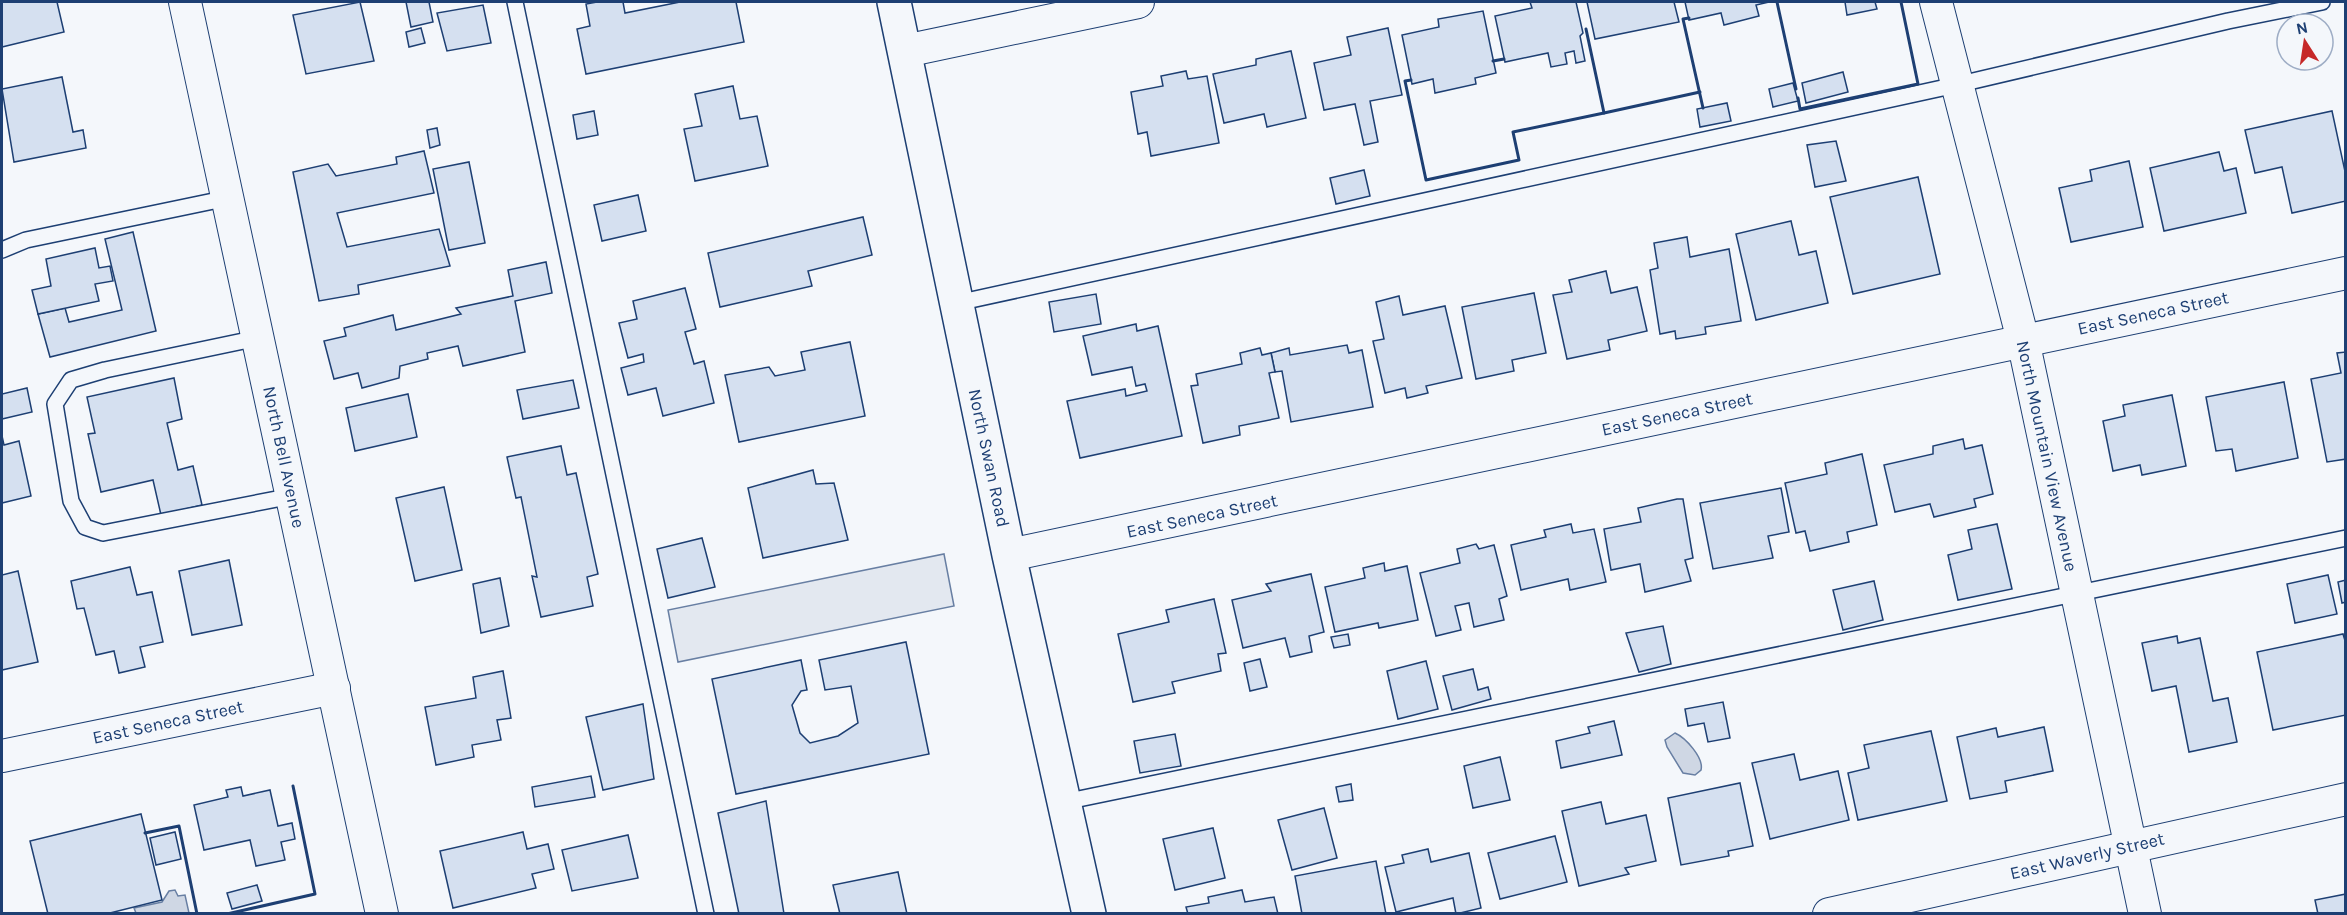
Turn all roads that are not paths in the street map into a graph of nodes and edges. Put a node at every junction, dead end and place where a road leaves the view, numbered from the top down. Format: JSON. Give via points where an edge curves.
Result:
{"nodes":[{"id":1,"x":185,"y":2,"type":"edge"},
{"id":2,"x":515,"y":2,"type":"edge"},
{"id":3,"x":894,"y":2,"type":"edge"},
{"id":4,"x":1138,"y":2,"type":"edge"},
{"id":5,"x":1936,"y":2,"type":"edge"},
{"id":6,"x":2322,"y":2,"type":"edge"},
{"id":7,"x":905,"y":51,"type":"junction"},
{"id":8,"x":1956,"y":85,"type":"junction"},
{"id":9,"x":228,"y":198,"type":"junction"},
{"id":10,"x":2,"y":250,"type":"edge"},
{"id":11,"x":2346,"y":273,"type":"edge"},
{"id":12,"x":957,"y":303,"type":"junction"},
{"id":13,"x":258,"y":338,"type":"junction"},
{"id":14,"x":2023,"y":340,"type":"junction"},
{"id":15,"x":292,"y":496,"type":"junction"},
{"id":16,"x":2346,"y":538,"type":"edge"},
{"id":17,"x":1009,"y":555,"type":"junction"},
{"id":18,"x":2076,"y":593,"type":"junction"},
{"id":19,"x":334,"y":688,"type":"junction"},
{"id":20,"x":2,"y":756,"type":"edge"},
{"id":21,"x":2346,"y":799,"type":"edge"},
{"id":22,"x":1064,"y":802,"type":"junction"},
{"id":23,"x":2129,"y":847,"type":"junction"},
{"id":24,"x":382,"y":914,"type":"edge"},
{"id":25,"x":706,"y":914,"type":"edge"},
{"id":26,"x":1089,"y":914,"type":"edge"},
{"id":27,"x":1829,"y":914,"type":"edge"},
{"id":28,"x":2145,"y":914,"type":"edge"}],
"edges":[{"from":1,"to":9,"type":"street","name":"North Bell Avenue"},
{"from":2,"to":25,"type":"lane"},
{"from":3,"to":7,"type":"main road","name":"North Swan Road"},
{"from":4,"to":7,"type":"street"},
{"from":5,"to":8,"type":"street","name":"North Mountain View Avenue"},
{"from":6,"to":8,"type":"lane"},
{"from":7,"to":12,"type":"main road","name":"North Swan Road"},
{"from":8,"to":12,"type":"lane"},
{"from":8,"to":14,"type":"street","name":"North Mountain View Avenue"},
{"from":9,"to":10,"type":"lane","via":[[26,240]]},
{"from":9,"to":13,"type":"street","name":"North Bell Avenue"},
{"from":11,"to":14,"type":"street","name":"East Seneca Street"},
{"from":12,"to":17,"type":"main road","name":"North Swan Road"},
{"from":13,"to":15,"type":"street","name":"North Bell Avenue"},
{"from":13,"to":15,"type":"lane","via":[[71,380],[55,404],[71,501],[85,527],[103,533]]},
{"from":14,"to":17,"type":"street","name":"East Seneca Street"},
{"from":14,"to":18,"type":"street","name":"North Mountain View Avenue"},
{"from":15,"to":19,"type":"street","name":"North Bell Avenue"},
{"from":16,"to":18,"type":"lane"},
{"from":17,"to":22,"type":"main road","name":"North Swan Road"},
{"from":18,"to":22,"type":"lane"},
{"from":18,"to":23,"type":"street","name":"North Mountain View Avenue"},
{"from":19,"to":20,"type":"street","name":"East Seneca Street"},
{"from":19,"to":24,"type":"street","name":"North Bell Avenue"},
{"from":21,"to":23,"type":"street","name":"East Waverly Street"},
{"from":22,"to":26,"type":"main road","name":"North Swan Road"},
{"from":23,"to":27,"type":"street","name":"East Waverly Street"},
{"from":23,"to":28,"type":"street","name":"North Mountain View Avenue"}]}
